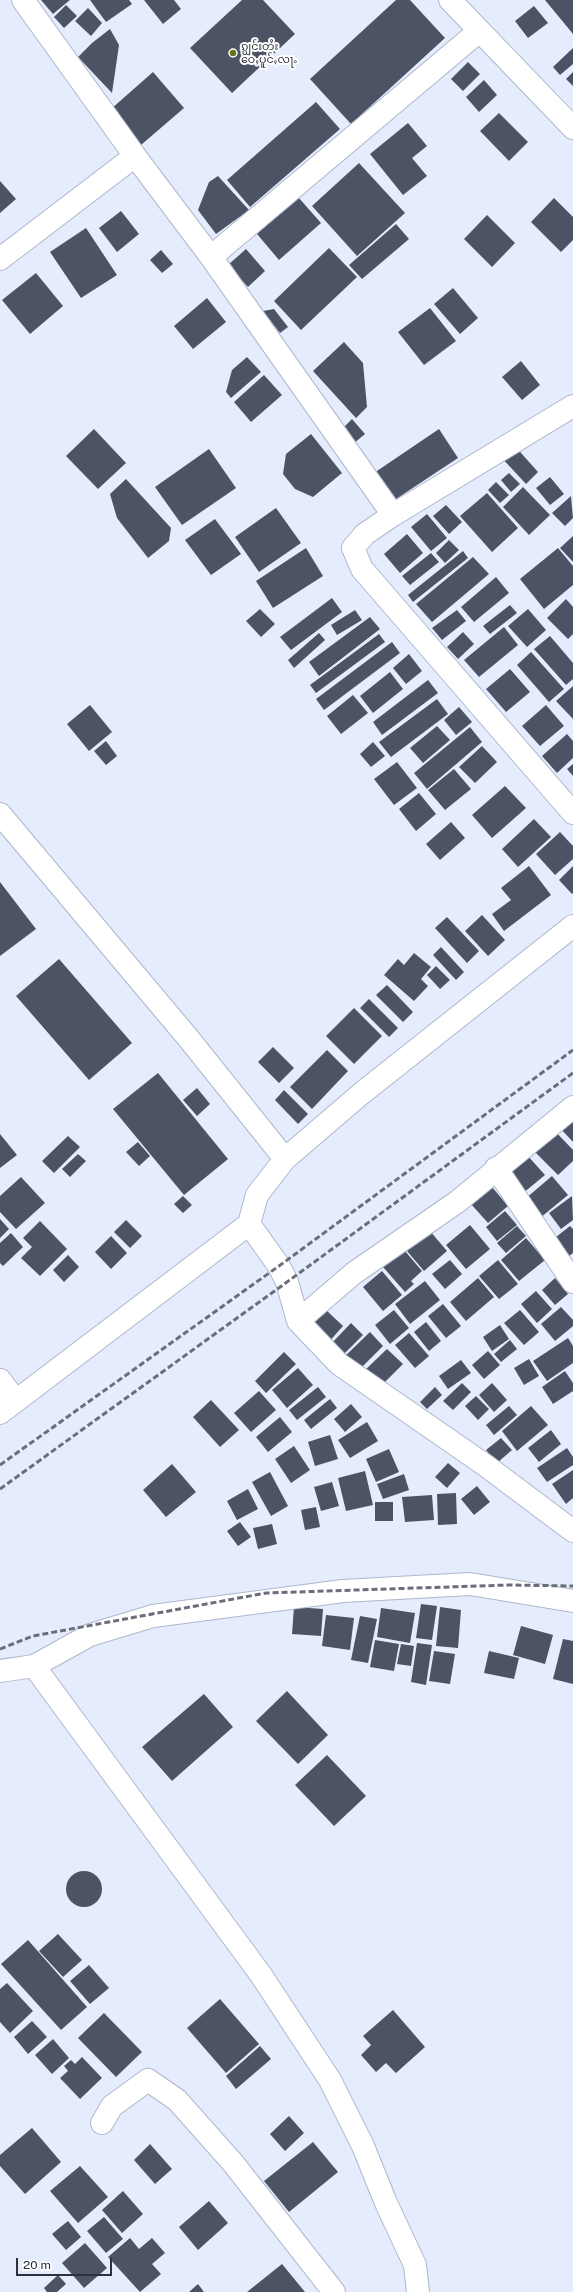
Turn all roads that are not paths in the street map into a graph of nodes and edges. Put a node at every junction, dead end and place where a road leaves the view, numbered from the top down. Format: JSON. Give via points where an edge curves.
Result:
{"nodes":[{"id":1,"x":23,"y":0,"type":"edge"},
{"id":2,"x":450,"y":0,"type":"edge"},
{"id":3,"x":478,"y":32,"type":"junction"},
{"id":4,"x":573,"y":128,"type":"edge"},
{"id":5,"x":135,"y":156,"type":"junction"},
{"id":6,"x":211,"y":257,"type":"junction"},
{"id":7,"x":0,"y":259,"type":"edge"},
{"id":8,"x":573,"y":406,"type":"edge"},
{"id":9,"x":393,"y":515,"type":"junction"},
{"id":10,"x":0,"y":814,"type":"edge"},
{"id":11,"x":573,"y":814,"type":"edge"},
{"id":12,"x":573,"y":926,"type":"edge"},
{"id":13,"x":573,"y":1107,"type":"edge"},
{"id":14,"x":285,"y":1158,"type":"junction"},
{"id":15,"x":496,"y":1168,"type":"junction"},
{"id":16,"x":249,"y":1224,"type":"junction"},
{"id":17,"x":573,"y":1282,"type":"edge"},
{"id":18,"x":298,"y":1321,"type":"junction"},
{"id":19,"x":0,"y":1380,"type":"edge"},
{"id":20,"x":8,"y":1407,"type":"edge"},
{"id":21,"x":573,"y":1532,"type":"edge"},
{"id":22,"x":573,"y":1601,"type":"edge"},
{"id":23,"x":34,"y":1666,"type":"junction"},
{"id":24,"x":0,"y":1671,"type":"edge"},
{"id":25,"x":102,"y":2123,"type":"dead end"},
{"id":26,"x":334,"y":2292,"type":"edge"},
{"id":27,"x":418,"y":2292,"type":"edge"}],
"edges":[{"from":1,"to":5,"type":"street"},
{"from":2,"to":3,"type":"street"},
{"from":3,"to":4,"type":"street"},
{"from":3,"to":6,"type":"street"},
{"from":5,"to":6,"type":"street"},
{"from":5,"to":7,"type":"street"},
{"from":6,"to":9,"type":"street"},
{"from":8,"to":9,"type":"street"},
{"from":9,"to":11,"type":"street","via":[[365,534],[353,548],[362,569]]},
{"from":10,"to":14,"type":"street"},
{"from":12,"to":14,"type":"street","via":[[362,1093]]},
{"from":13,"to":15,"type":"street"},
{"from":14,"to":16,"type":"street","via":[[257,1195]]},
{"from":15,"to":17,"type":"street"},
{"from":15,"to":18,"type":"street","via":[[457,1202],[354,1272]]},
{"from":16,"to":18,"type":"street","via":[[279,1266],[287,1282]]},
{"from":16,"to":20,"type":"street"},
{"from":18,"to":21,"type":"street","via":[[339,1364],[485,1465]]},
{"from":19,"to":20,"type":"street"},
{"from":22,"to":23,"type":"street","via":[[470,1584],[342,1591],[153,1616],[90,1634]]},
{"from":23,"to":24,"type":"street"},
{"from":23,"to":27,"type":"street","via":[[261,1975],[330,2080],[363,2146],[415,2265]]},
{"from":25,"to":26,"type":"street","via":[[112,2106],[148,2080],[177,2100],[233,2163]]}]}
